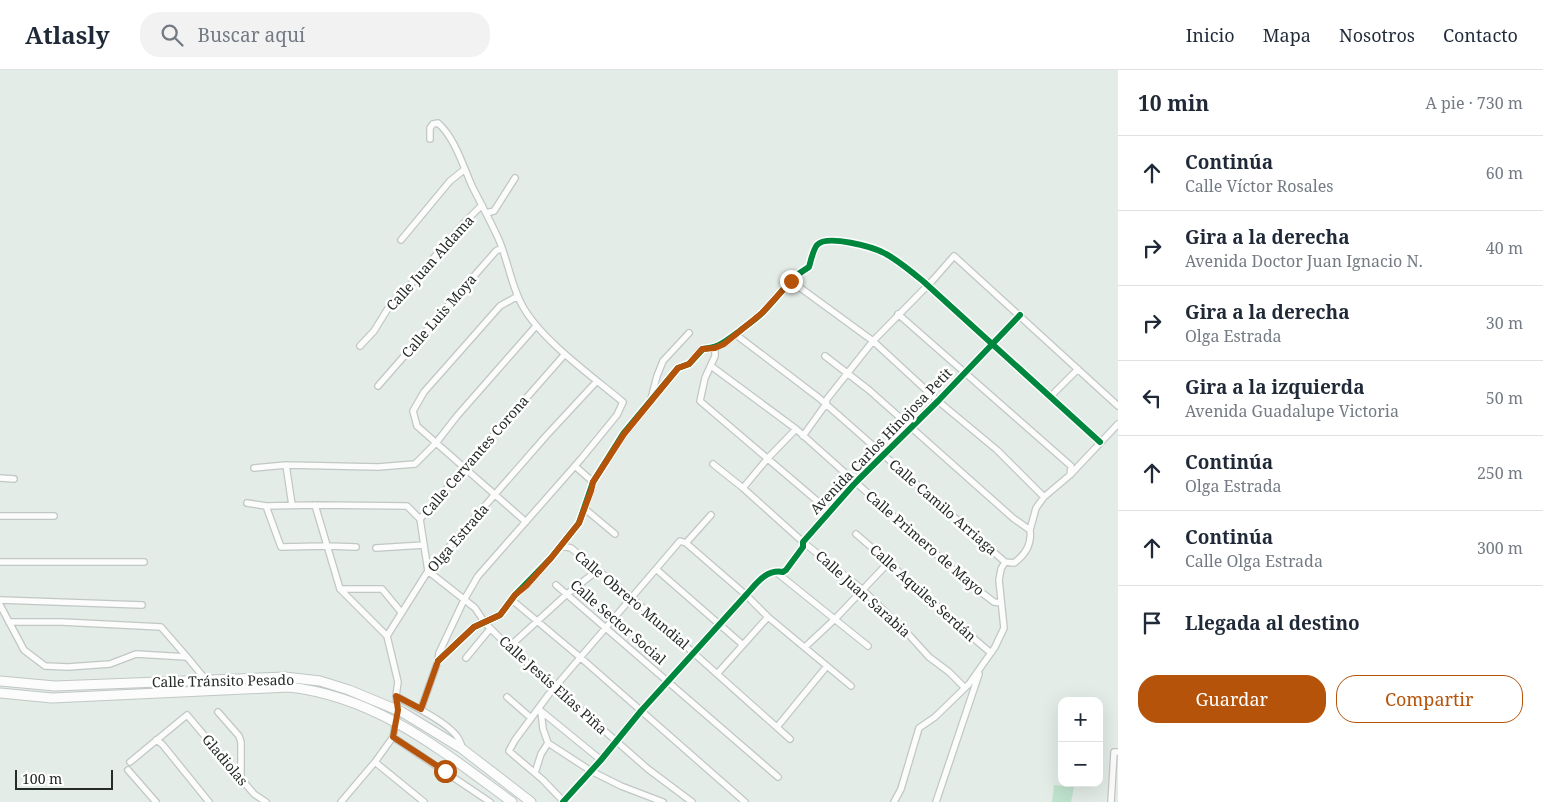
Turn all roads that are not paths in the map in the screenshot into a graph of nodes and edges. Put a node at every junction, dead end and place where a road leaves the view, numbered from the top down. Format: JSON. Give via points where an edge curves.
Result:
{"nodes":[{"id":1,"x":430,"y":139,"type":"dead end"},
{"id":2,"x":465,"y":169,"type":"junction"},
{"id":3,"x":515,"y":178,"type":"dead end"},
{"id":4,"x":482,"y":205,"type":"junction"},
{"id":5,"x":486,"y":213,"type":"junction"},
{"id":6,"x":401,"y":240,"type":"dead end"},
{"id":7,"x":502,"y":248,"type":"junction"},
{"id":8,"x":791,"y":281,"type":"junction"},
{"id":9,"x":928,"y":285,"type":"junction"},
{"id":10,"x":518,"y":296,"type":"junction"},
{"id":11,"x":898,"y":314,"type":"junction"},
{"id":12,"x":1020,"y":315,"type":"junction"},
{"id":13,"x":536,"y":326,"type":"junction"},
{"id":14,"x":689,"y":333,"type":"dead end"},
{"id":15,"x":735,"y":334,"type":"junction"},
{"id":16,"x":872,"y":341,"type":"junction"},
{"id":17,"x":992,"y":344,"type":"junction"},
{"id":18,"x":360,"y":346,"type":"dead end"},
{"id":19,"x":715,"y":348,"type":"junction"},
{"id":20,"x":566,"y":354,"type":"junction"},
{"id":21,"x":825,"y":356,"type":"dead end"},
{"id":22,"x":711,"y":366,"type":"junction"},
{"id":23,"x":1078,"y":369,"type":"junction"},
{"id":24,"x":966,"y":372,"type":"junction"},
{"id":25,"x":848,"y":373,"type":"junction"},
{"id":26,"x":597,"y":381,"type":"junction"},
{"id":27,"x":378,"y":386,"type":"dead end"},
{"id":28,"x":1050,"y":396,"type":"junction"},
{"id":29,"x":651,"y":401,"type":"junction"},
{"id":30,"x":938,"y":401,"type":"junction"},
{"id":31,"x":826,"y":404,"type":"junction"},
{"id":32,"x":1118,"y":406,"type":"edge"},
{"id":33,"x":1118,"y":424,"type":"edge"},
{"id":34,"x":912,"y":427,"type":"junction"},
{"id":35,"x":796,"y":430,"type":"junction"},
{"id":36,"x":803,"y":436,"type":"junction"},
{"id":37,"x":1100,"y":442,"type":"junction"},
{"id":38,"x":436,"y":443,"type":"junction"},
{"id":39,"x":883,"y":455,"type":"junction"},
{"id":40,"x":768,"y":458,"type":"junction"},
{"id":41,"x":286,"y":464,"type":"junction"},
{"id":42,"x":713,"y":464,"type":"dead end"},
{"id":43,"x":575,"y":466,"type":"junction"},
{"id":44,"x":254,"y":468,"type":"dead end"},
{"id":45,"x":464,"y":468,"type":"junction"},
{"id":46,"x":1070,"y":475,"type":"junction"},
{"id":47,"x":0,"y":478,"type":"edge"},
{"id":48,"x":14,"y":479,"type":"dead end"},
{"id":49,"x":593,"y":482,"type":"junction"},
{"id":50,"x":855,"y":483,"type":"junction"},
{"id":51,"x":743,"y":488,"type":"junction"},
{"id":52,"x":495,"y":495,"type":"junction"},
{"id":53,"x":1044,"y":497,"type":"junction"},
{"id":54,"x":247,"y":503,"type":"dead end"},
{"id":55,"x":314,"y":504,"type":"junction"},
{"id":56,"x":292,"y":505,"type":"junction"},
{"id":57,"x":266,"y":506,"type":"junction"},
{"id":58,"x":584,"y":509,"type":"junction"},
{"id":59,"x":829,"y":511,"type":"junction"},
{"id":60,"x":711,"y":515,"type":"dead end"},
{"id":61,"x":0,"y":516,"type":"edge"},
{"id":62,"x":54,"y":516,"type":"dead end"},
{"id":63,"x":420,"y":519,"type":"junction"},
{"id":64,"x":526,"y":522,"type":"junction"},
{"id":65,"x":1030,"y":530,"type":"junction"},
{"id":66,"x":615,"y":534,"type":"dead end"},
{"id":67,"x":856,"y":534,"type":"dead end"},
{"id":68,"x":803,"y":542,"type":"junction"},
{"id":69,"x":686,"y":543,"type":"junction"},
{"id":70,"x":424,"y":545,"type":"junction"},
{"id":71,"x":327,"y":546,"type":"junction"},
{"id":72,"x":561,"y":546,"type":"junction"},
{"id":73,"x":356,"y":547,"type":"dead end"},
{"id":74,"x":376,"y":548,"type":"dead end"},
{"id":75,"x":0,"y":562,"type":"edge"},
{"id":76,"x":144,"y":562,"type":"dead end"},
{"id":77,"x":888,"y":562,"type":"junction"},
{"id":78,"x":1006,"y":562,"type":"junction"},
{"id":79,"x":656,"y":569,"type":"junction"},
{"id":80,"x":598,"y":570,"type":"junction"},
{"id":81,"x":428,"y":571,"type":"junction"},
{"id":82,"x":775,"y":571,"type":"junction"},
{"id":83,"x":556,"y":585,"type":"dead end"},
{"id":84,"x":340,"y":589,"type":"junction"},
{"id":85,"x":863,"y":590,"type":"junction"},
{"id":86,"x":567,"y":594,"type":"junction"},
{"id":87,"x":746,"y":595,"type":"junction"},
{"id":88,"x":632,"y":598,"type":"junction"},
{"id":89,"x":0,"y":600,"type":"edge"},
{"id":90,"x":464,"y":600,"type":"junction"},
{"id":91,"x":512,"y":600,"type":"junction"},
{"id":92,"x":1001,"y":603,"type":"junction"},
{"id":93,"x":0,"y":604,"type":"edge"},
{"id":94,"x":142,"y":605,"type":"dead end"},
{"id":95,"x":401,"y":612,"type":"junction"},
{"id":96,"x":768,"y":617,"type":"junction"},
{"id":97,"x":835,"y":619,"type":"junction"},
{"id":98,"x":9,"y":622,"type":"junction"},
{"id":99,"x":537,"y":622,"type":"junction"},
{"id":100,"x":485,"y":623,"type":"junction"},
{"id":101,"x":720,"y":623,"type":"junction"},
{"id":102,"x":490,"y":628,"type":"junction"},
{"id":103,"x":606,"y":629,"type":"junction"},
{"id":104,"x":386,"y":636,"type":"junction"},
{"id":105,"x":743,"y":645,"type":"junction"},
{"id":106,"x":868,"y":646,"type":"dead end"},
{"id":107,"x":509,"y":647,"type":"junction"},
{"id":108,"x":805,"y":647,"type":"junction"},
{"id":109,"x":694,"y":653,"type":"junction"},
{"id":110,"x":991,"y":653,"type":"junction"},
{"id":111,"x":187,"y":657,"type":"junction"},
{"id":112,"x":466,"y":658,"type":"dead end"},
{"id":113,"x":581,"y":658,"type":"junction"},
{"id":114,"x":438,"y":661,"type":"junction"},
{"id":115,"x":827,"y":666,"type":"junction"},
{"id":116,"x":981,"y":668,"type":"junction"},
{"id":117,"x":717,"y":674,"type":"junction"},
{"id":118,"x":206,"y":680,"type":"junction"},
{"id":119,"x":0,"y":681,"type":"edge"},
{"id":120,"x":668,"y":682,"type":"junction"},
{"id":121,"x":851,"y":686,"type":"dead end"},
{"id":122,"x":555,"y":688,"type":"junction"},
{"id":123,"x":964,"y":688,"type":"junction"},
{"id":124,"x":0,"y":693,"type":"edge"},
{"id":125,"x":396,"y":696,"type":"junction"},
{"id":126,"x":508,"y":696,"type":"dead end"},
{"id":127,"x":421,"y":709,"type":"junction"},
{"id":128,"x":398,"y":710,"type":"junction"},
{"id":129,"x":539,"y":710,"type":"junction"},
{"id":130,"x":641,"y":711,"type":"junction"},
{"id":131,"x":218,"y":712,"type":"dead end"},
{"id":132,"x":531,"y":718,"type":"junction"},
{"id":133,"x":397,"y":722,"type":"junction"},
{"id":134,"x":777,"y":727,"type":"junction"},
{"id":135,"x":393,"y":737,"type":"junction"},
{"id":136,"x":790,"y":739,"type":"dead end"},
{"id":137,"x":156,"y":740,"type":"junction"},
{"id":138,"x":616,"y":741,"type":"junction"},
{"id":139,"x":548,"y":744,"type":"junction"},
{"id":140,"x":464,"y":751,"type":"junction"},
{"id":141,"x":1116,"y":752,"type":"edge"},
{"id":142,"x":601,"y":760,"type":"junction"},
{"id":143,"x":130,"y":762,"type":"dead end"},
{"id":144,"x":375,"y":762,"type":"junction"},
{"id":145,"x":128,"y":770,"type":"dead end"},
{"id":146,"x":591,"y":771,"type":"junction"},
{"id":147,"x":535,"y":773,"type":"junction"},
{"id":148,"x":778,"y":777,"type":"dead end"},
{"id":149,"x":241,"y":779,"type":"junction"},
{"id":150,"x":1115,"y":791,"type":"edge"},
{"id":151,"x":257,"y":797,"type":"junction"},
{"id":152,"x":344,"y":801,"type":"edge"},
{"id":153,"x":156,"y":802,"type":"edge"},
{"id":154,"x":209,"y":802,"type":"edge"},
{"id":155,"x":250,"y":802,"type":"edge"},
{"id":156,"x":266,"y":802,"type":"edge"},
{"id":157,"x":424,"y":802,"type":"edge"},
{"id":158,"x":490,"y":802,"type":"edge"},
{"id":159,"x":512,"y":802,"type":"edge"},
{"id":160,"x":531,"y":802,"type":"edge"},
{"id":161,"x":564,"y":802,"type":"edge"},
{"id":162,"x":663,"y":802,"type":"edge"},
{"id":163,"x":692,"y":802,"type":"edge"},
{"id":164,"x":745,"y":802,"type":"edge"},
{"id":165,"x":894,"y":802,"type":"edge"},
{"id":166,"x":936,"y":802,"type":"edge"},
{"id":167,"x":1111,"y":802,"type":"edge"}],
"edges":[{"from":1,"to":2,"type":"street","via":[[432,124],[438,123]]},
{"from":2,"to":4,"type":"street"},
{"from":2,"to":6,"type":"street","via":[[450,181]]},
{"from":3,"to":5,"type":"street","via":[[494,211]]},
{"from":4,"to":5,"type":"street"},
{"from":4,"to":18,"type":"street","name":"Calle Juan Aldama","via":[[392,302]]},
{"from":5,"to":7,"type":"street"},
{"from":7,"to":10,"type":"street"},
{"from":7,"to":27,"type":"street","name":"Calle Luis Moya"},
{"from":8,"to":9,"type":"street","via":[[809,267],[816,246],[832,240],[886,254]]},
{"from":8,"to":15,"type":"street","via":[[762,313]]},
{"from":8,"to":16,"type":"street"},
{"from":9,"to":11,"type":"street"},
{"from":9,"to":12,"type":"street","via":[[954,256]]},
{"from":9,"to":17,"type":"street"},
{"from":10,"to":13,"type":"street"},
{"from":10,"to":38,"type":"street","via":[[500,306],[424,392],[413,411],[417,426]]},
{"from":11,"to":16,"type":"street"},
{"from":11,"to":24,"type":"street"},
{"from":12,"to":17,"type":"street","name":"Avenida Carlos Hinojosa Petit"},
{"from":12,"to":23,"type":"street"},
{"from":13,"to":20,"type":"street"},
{"from":13,"to":38,"type":"street"},
{"from":14,"to":29,"type":"street","via":[[663,360]]},
{"from":15,"to":19,"type":"street"},
{"from":15,"to":31,"type":"street","name":"Calle Camilo Arriaga"},
{"from":16,"to":25,"type":"street"},
{"from":16,"to":30,"type":"street"},
{"from":17,"to":24,"type":"street","name":"Avenida Carlos Hinojosa Petit"},
{"from":17,"to":28,"type":"street"},
{"from":19,"to":22,"type":"street"},
{"from":19,"to":29,"type":"street","via":[[702,349],[689,364],[678,368]]},
{"from":20,"to":26,"type":"street"},
{"from":20,"to":45,"type":"street","name":"Calle Cervantes Corona"},
{"from":21,"to":25,"type":"street"},
{"from":22,"to":35,"type":"street","name":"Calle Primero de Mayo"},
{"from":22,"to":40,"type":"street","via":[[700,401]]},
{"from":23,"to":28,"type":"street"},
{"from":23,"to":32,"type":"street"},
{"from":24,"to":30,"type":"street","name":"Avenida Carlos Hinojosa Petit"},
{"from":24,"to":46,"type":"street","via":[[1071,466]]},
{"from":25,"to":31,"type":"street"},
{"from":25,"to":34,"type":"street"},
{"from":26,"to":43,"type":"street","via":[[623,402],[617,415]]},
{"from":26,"to":52,"type":"street","name":"Olga Estrada"},
{"from":28,"to":37,"type":"street"},
{"from":29,"to":49,"type":"street","via":[[624,434]]},
{"from":30,"to":34,"type":"street","name":"Avenida Carlos Hinojosa Petit"},
{"from":30,"to":53,"type":"street","via":[[997,450]]},
{"from":31,"to":36,"type":"street"},
{"from":31,"to":39,"type":"street","name":"Calle Camilo Arriaga"},
{"from":33,"to":37,"type":"street"},
{"from":34,"to":39,"type":"street","name":"Avenida Carlos Hinojosa Petit"},
{"from":34,"to":65,"type":"street"},
{"from":35,"to":36,"type":"street","name":"Calle Primero de Mayo"},
{"from":35,"to":40,"type":"street"},
{"from":36,"to":50,"type":"street","name":"Calle Primero de Mayo"},
{"from":37,"to":46,"type":"street"},
{"from":38,"to":41,"type":"street","via":[[415,464],[409,465]]},
{"from":38,"to":45,"type":"street"},
{"from":39,"to":50,"type":"street","name":"Avenida Carlos Hinojosa Petit"},
{"from":39,"to":78,"type":"street","name":"Calle Camilo Arriaga"},
{"from":40,"to":51,"type":"street"},
{"from":40,"to":59,"type":"street"},
{"from":41,"to":44,"type":"street"},
{"from":41,"to":56,"type":"street"},
{"from":42,"to":51,"type":"street","name":"Calle Juan Sarabia"},
{"from":43,"to":49,"type":"street"},
{"from":43,"to":64,"type":"street"},
{"from":45,"to":52,"type":"street"},
{"from":45,"to":63,"type":"street","name":"Calle Cervantes Corona"},
{"from":46,"to":53,"type":"street"},
{"from":47,"to":48,"type":"street"},
{"from":49,"to":58,"type":"street"},
{"from":50,"to":59,"type":"street","name":"Avenida Carlos Hinojosa Petit"},
{"from":50,"to":92,"type":"street","name":"Calle Primero de Mayo","via":[[965,580],[994,602]]},
{"from":51,"to":68,"type":"street","name":"Calle Juan Sarabia"},
{"from":52,"to":64,"type":"street"},
{"from":52,"to":81,"type":"street","name":"Olga Estrada"},
{"from":53,"to":65,"type":"street","via":[[1036,508]]},
{"from":54,"to":57,"type":"street"},
{"from":55,"to":56,"type":"street"},
{"from":55,"to":63,"type":"street","via":[[407,506]]},
{"from":55,"to":71,"type":"street"},
{"from":56,"to":57,"type":"street"},
{"from":57,"to":71,"type":"street","via":[[281,547]]},
{"from":58,"to":66,"type":"street"},
{"from":58,"to":72,"type":"street","via":[[579,523]]},
{"from":59,"to":68,"type":"street","name":"Avenida Carlos Hinojosa Petit"},
{"from":60,"to":69,"type":"street"},
{"from":61,"to":62,"type":"street"},
{"from":63,"to":70,"type":"street","name":"Calle Cervantes Corona"},
{"from":64,"to":90,"type":"street","via":[[478,576]]},
{"from":65,"to":78,"type":"street","via":[[1030,542],[1022,557],[1014,563]]},
{"from":67,"to":77,"type":"street","name":"Calle Aquiles Serdán"},
{"from":68,"to":82,"type":"street","name":"Avenida Carlos Hinojosa Petit","via":[[803,547],[783,572]]},
{"from":68,"to":85,"type":"street","name":"Calle Juan Sarabia"},
{"from":69,"to":79,"type":"street","via":[[680,541]]},
{"from":69,"to":87,"type":"street"},
{"from":70,"to":74,"type":"street"},
{"from":70,"to":81,"type":"street","name":"Calle Cervantes Corona"},
{"from":71,"to":73,"type":"street"},
{"from":71,"to":84,"type":"street"},
{"from":72,"to":80,"type":"street","name":"Calle Obrero Mundial","via":[[571,548]]},
{"from":72,"to":91,"type":"street"},
{"from":75,"to":76,"type":"street"},
{"from":77,"to":85,"type":"street"},
{"from":77,"to":110,"type":"street","name":"Calle Aquiles Serdán"},
{"from":78,"to":92,"type":"street","name":"Calle Camilo Arriaga","via":[[999,580]]},
{"from":79,"to":88,"type":"street"},
{"from":79,"to":101,"type":"street"},
{"from":80,"to":86,"type":"street"},
{"from":80,"to":88,"type":"street","name":"Calle Obrero Mundial"},
{"from":81,"to":90,"type":"street","name":"Calle Jesús Elías Piña"},
{"from":81,"to":95,"type":"street","name":"Olga Estrada"},
{"from":82,"to":87,"type":"street","name":"Avenida Carlos Hinojosa Petit","via":[[763,577]]},
{"from":82,"to":97,"type":"street"},
{"from":83,"to":86,"type":"street","name":"Calle Sector Social"},
{"from":84,"to":95,"type":"street","via":[[382,589]]},
{"from":84,"to":104,"type":"street"},
{"from":85,"to":97,"type":"street"},
{"from":85,"to":123,"type":"street","name":"Calle Juan Sarabia","via":[[929,658]]},
{"from":86,"to":99,"type":"street"},
{"from":86,"to":103,"type":"street","name":"Calle Sector Social"},
{"from":87,"to":96,"type":"street"},
{"from":87,"to":101,"type":"street","name":"Avenida Carlos Hinojosa Petit"},
{"from":88,"to":103,"type":"street"},
{"from":88,"to":109,"type":"street","name":"Calle Obrero Mundial"},
{"from":89,"to":94,"type":"street"},
{"from":90,"to":100,"type":"street","name":"Calle Jesús Elías Piña","via":[[475,608]]},
{"from":90,"to":114,"type":"street","via":[[438,653]]},
{"from":91,"to":99,"type":"street"},
{"from":91,"to":100,"type":"street","via":[[500,615]]},
{"from":92,"to":110,"type":"street","name":"Calle Camilo Arriaga","via":[[1004,628]]},
{"from":93,"to":98,"type":"street"},
{"from":95,"to":104,"type":"street","name":"Olga Estrada"},
{"from":96,"to":105,"type":"street"},
{"from":96,"to":108,"type":"street"},
{"from":97,"to":106,"type":"street"},
{"from":97,"to":108,"type":"street"},
{"from":98,"to":111,"type":"street","via":[[161,627]]},
{"from":98,"to":111,"type":"street","via":[[24,650],[45,666],[110,664],[136,654]]},
{"from":99,"to":107,"type":"street"},
{"from":99,"to":113,"type":"street"},
{"from":100,"to":102,"type":"street","name":"Calle Jesús Elías Piña"},
{"from":100,"to":114,"type":"street","via":[[474,627]]},
{"from":101,"to":105,"type":"street"},
{"from":101,"to":109,"type":"street","name":"Avenida Carlos Hinojosa Petit"},
{"from":102,"to":107,"type":"street","name":"Calle Jesús Elías Piña"},
{"from":102,"to":112,"type":"street"},
{"from":103,"to":113,"type":"street"},
{"from":103,"to":120,"type":"street","name":"Calle Sector Social"},
{"from":104,"to":125,"type":"street","via":[[398,682]]},
{"from":105,"to":117,"type":"street"},
{"from":107,"to":122,"type":"street","name":"Calle Jesús Elías Piña"},
{"from":108,"to":115,"type":"street"},
{"from":109,"to":117,"type":"street","name":"Calle Obrero Mundial"},
{"from":109,"to":120,"type":"street","name":"Avenida Carlos Hinojosa Petit"},
{"from":110,"to":116,"type":"street","name":"Calle Camilo Arriaga"},
{"from":111,"to":118,"type":"street"},
{"from":113,"to":122,"type":"street"},
{"from":113,"to":130,"type":"street"},
{"from":114,"to":127,"type":"street"},
{"from":115,"to":121,"type":"street"},
{"from":115,"to":134,"type":"street"},
{"from":116,"to":123,"type":"street"},
{"from":116,"to":166,"type":"street"},
{"from":117,"to":134,"type":"street","name":"Calle Obrero Mundial"},
{"from":118,"to":119,"type":"main road","name":"Calle Tránsito Pesado","via":[[55,686]]},
{"from":118,"to":128,"type":"main road","name":"Calle Tránsito Pesado","via":[[285,677],[320,681]]},
{"from":120,"to":130,"type":"street","name":"Avenida Carlos Hinojosa Petit"},
{"from":120,"to":148,"type":"street","name":"Calle Sector Social"},
{"from":122,"to":129,"type":"street"},
{"from":122,"to":138,"type":"street","name":"Calle Jesús Elías Piña"},
{"from":123,"to":165,"type":"street","via":[[920,728]]},
{"from":124,"to":133,"type":"main road","name":"Calle Tránsito Pesado","via":[[52,698],[289,687],[351,701]]},
{"from":125,"to":127,"type":"street"},
{"from":125,"to":128,"type":"street"},
{"from":126,"to":132,"type":"street"},
{"from":127,"to":140,"type":"street","via":[[456,735]]},
{"from":128,"to":133,"type":"street"},
{"from":128,"to":140,"type":"main road","name":"Calle Tránsito Pesado"},
{"from":129,"to":132,"type":"street"},
{"from":129,"to":139,"type":"street"},
{"from":129,"to":142,"type":"street"},
{"from":130,"to":138,"type":"street","name":"Avenida Carlos Hinojosa Petit"},
{"from":130,"to":164,"type":"street"},
{"from":131,"to":149,"type":"street","via":[[239,736]]},
{"from":132,"to":147,"type":"street","via":[[509,751]]},
{"from":133,"to":135,"type":"street"},
{"from":133,"to":159,"type":"main road","name":"Calle Tránsito Pesado"},
{"from":134,"to":136,"type":"street","name":"Calle Obrero Mundial"},
{"from":135,"to":144,"type":"street"},
{"from":135,"to":158,"type":"street"},
{"from":137,"to":143,"type":"street"},
{"from":137,"to":149,"type":"street","name":"Gladiolas","via":[[187,715]]},
{"from":137,"to":154,"type":"street"},
{"from":138,"to":142,"type":"street","name":"Avenida Carlos Hinojosa Petit"},
{"from":138,"to":163,"type":"street","name":"Calle Jesús Elías Piña","via":[[648,770]]},
{"from":139,"to":146,"type":"street"},
{"from":139,"to":147,"type":"street"},
{"from":140,"to":160,"type":"main road","name":"Calle Tránsito Pesado"},
{"from":141,"to":150,"type":"street"},
{"from":142,"to":146,"type":"street","name":"Avenida Carlos Hinojosa Petit"},
{"from":144,"to":152,"type":"street"},
{"from":144,"to":157,"type":"street"},
{"from":145,"to":153,"type":"street"},
{"from":146,"to":161,"type":"street","name":"Avenida Carlos Hinojosa Petit"},
{"from":146,"to":162,"type":"street"},
{"from":147,"to":161,"type":"street"},
{"from":149,"to":151,"type":"street","name":"Gladiolas"},
{"from":150,"to":167,"type":"street"},
{"from":151,"to":155,"type":"street"},
{"from":151,"to":156,"type":"street","name":"Gladiolas"}]}
